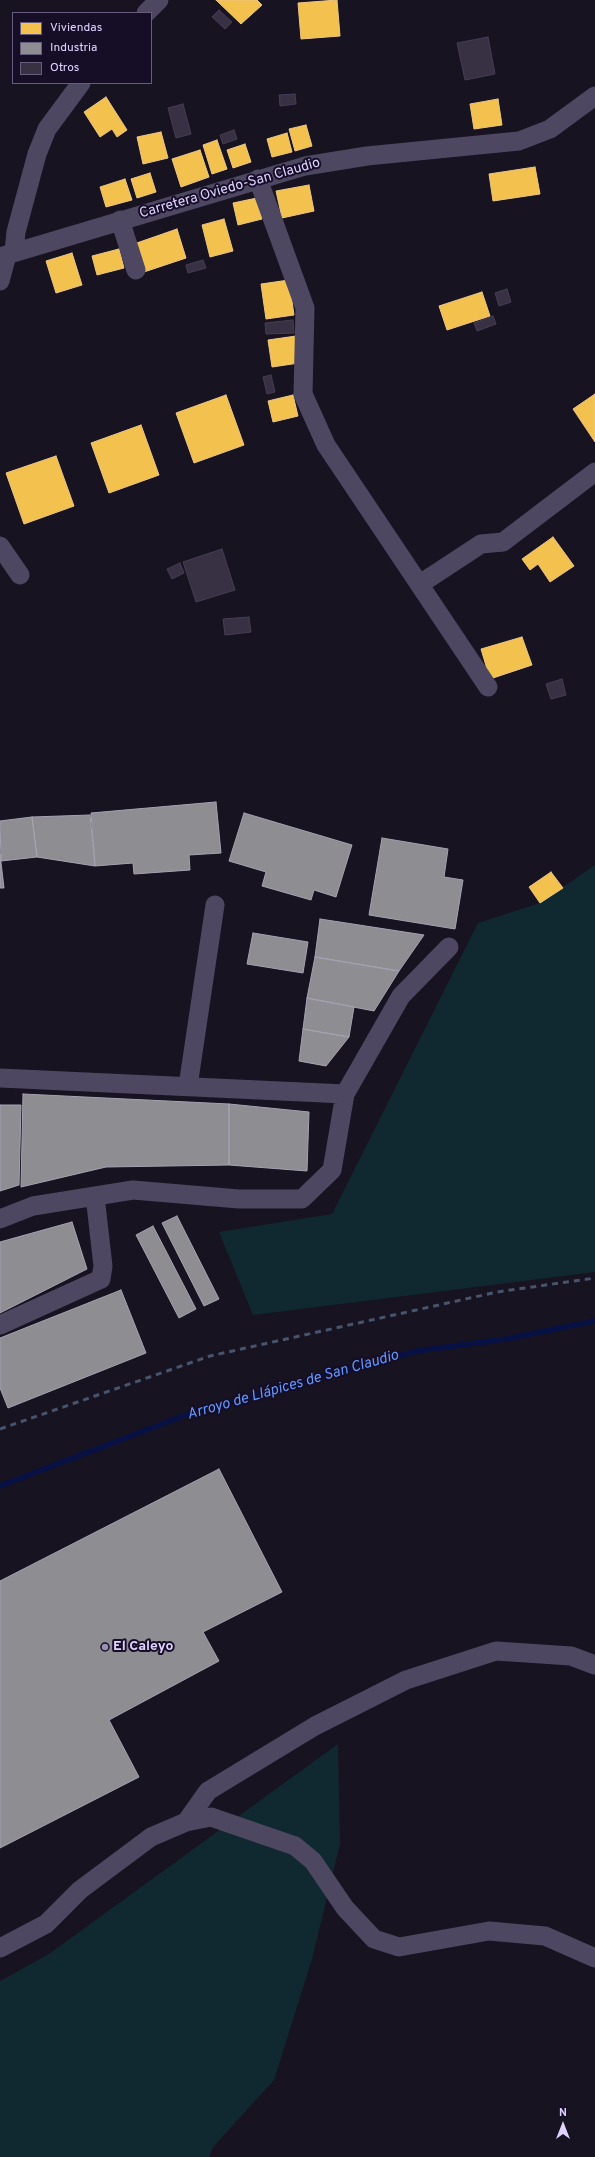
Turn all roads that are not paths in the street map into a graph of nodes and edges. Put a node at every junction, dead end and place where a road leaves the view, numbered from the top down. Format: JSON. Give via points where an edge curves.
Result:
{"nodes":[{"id":1,"x":159,"y":0,"type":"edge"},
{"id":2,"x":147,"y":12,"type":"edge"},
{"id":3,"x":80,"y":84,"type":"edge"},
{"id":4,"x":595,"y":96,"type":"edge"},
{"id":5,"x":258,"y":179,"type":"junction"},
{"id":6,"x":120,"y":220,"type":"junction"},
{"id":7,"x":7,"y":254,"type":"edge"},
{"id":8,"x":136,"y":270,"type":"dead end"},
{"id":9,"x":0,"y":281,"type":"edge"},
{"id":10,"x":595,"y":472,"type":"edge"},
{"id":11,"x":0,"y":548,"type":"edge"},
{"id":12,"x":20,"y":575,"type":"dead end"},
{"id":13,"x":420,"y":584,"type":"junction"},
{"id":14,"x":488,"y":687,"type":"dead end"},
{"id":15,"x":215,"y":904,"type":"dead end"},
{"id":16,"x":449,"y":947,"type":"dead end"},
{"id":17,"x":0,"y":1078,"type":"edge"},
{"id":18,"x":188,"y":1086,"type":"junction"},
{"id":19,"x":345,"y":1094,"type":"junction"},
{"id":20,"x":95,"y":1196,"type":"junction"},
{"id":21,"x":0,"y":1219,"type":"edge"},
{"id":22,"x":0,"y":1325,"type":"edge"},
{"id":23,"x":595,"y":1665,"type":"edge"},
{"id":24,"x":186,"y":1822,"type":"junction"},
{"id":25,"x":0,"y":1948,"type":"edge"},
{"id":26,"x":595,"y":1958,"type":"edge"}],
"edges":[{"from":1,"to":2,"type":"street"},
{"from":3,"to":7,"type":"street","via":[[47,129]]},
{"from":4,"to":5,"type":"street","name":"Carretera Oviedo-San Claudio","via":[[550,129],[519,140],[367,156],[305,166]]},
{"from":5,"to":6,"type":"street","name":"Carretera Oviedo-San Claudio"},
{"from":5,"to":13,"type":"street","via":[[305,308],[303,394],[326,445]]},
{"from":6,"to":7,"type":"street","name":"Carretera Oviedo-San Claudio"},
{"from":6,"to":8,"type":"street"},
{"from":7,"to":9,"type":"street"},
{"from":10,"to":13,"type":"street","via":[[503,542],[481,544]]},
{"from":11,"to":12,"type":"street"},
{"from":13,"to":14,"type":"street"},
{"from":15,"to":18,"type":"street"},
{"from":16,"to":19,"type":"street","via":[[400,996]]},
{"from":17,"to":18,"type":"street"},
{"from":18,"to":19,"type":"street"},
{"from":19,"to":20,"type":"street","via":[[332,1170],[302,1199],[239,1199],[133,1190]]},
{"from":20,"to":21,"type":"street","via":[[33,1206]]},
{"from":20,"to":22,"type":"street","via":[[103,1266],[101,1279]]},
{"from":23,"to":24,"type":"street","via":[[571,1656],[496,1651],[406,1680],[315,1726],[208,1791]]},
{"from":24,"to":25,"type":"street","via":[[151,1837],[80,1890],[46,1924]]},
{"from":24,"to":26,"type":"street","via":[[211,1817],[295,1846],[313,1861],[345,1908],[374,1939],[399,1947],[489,1931],[545,1936]]}]}
